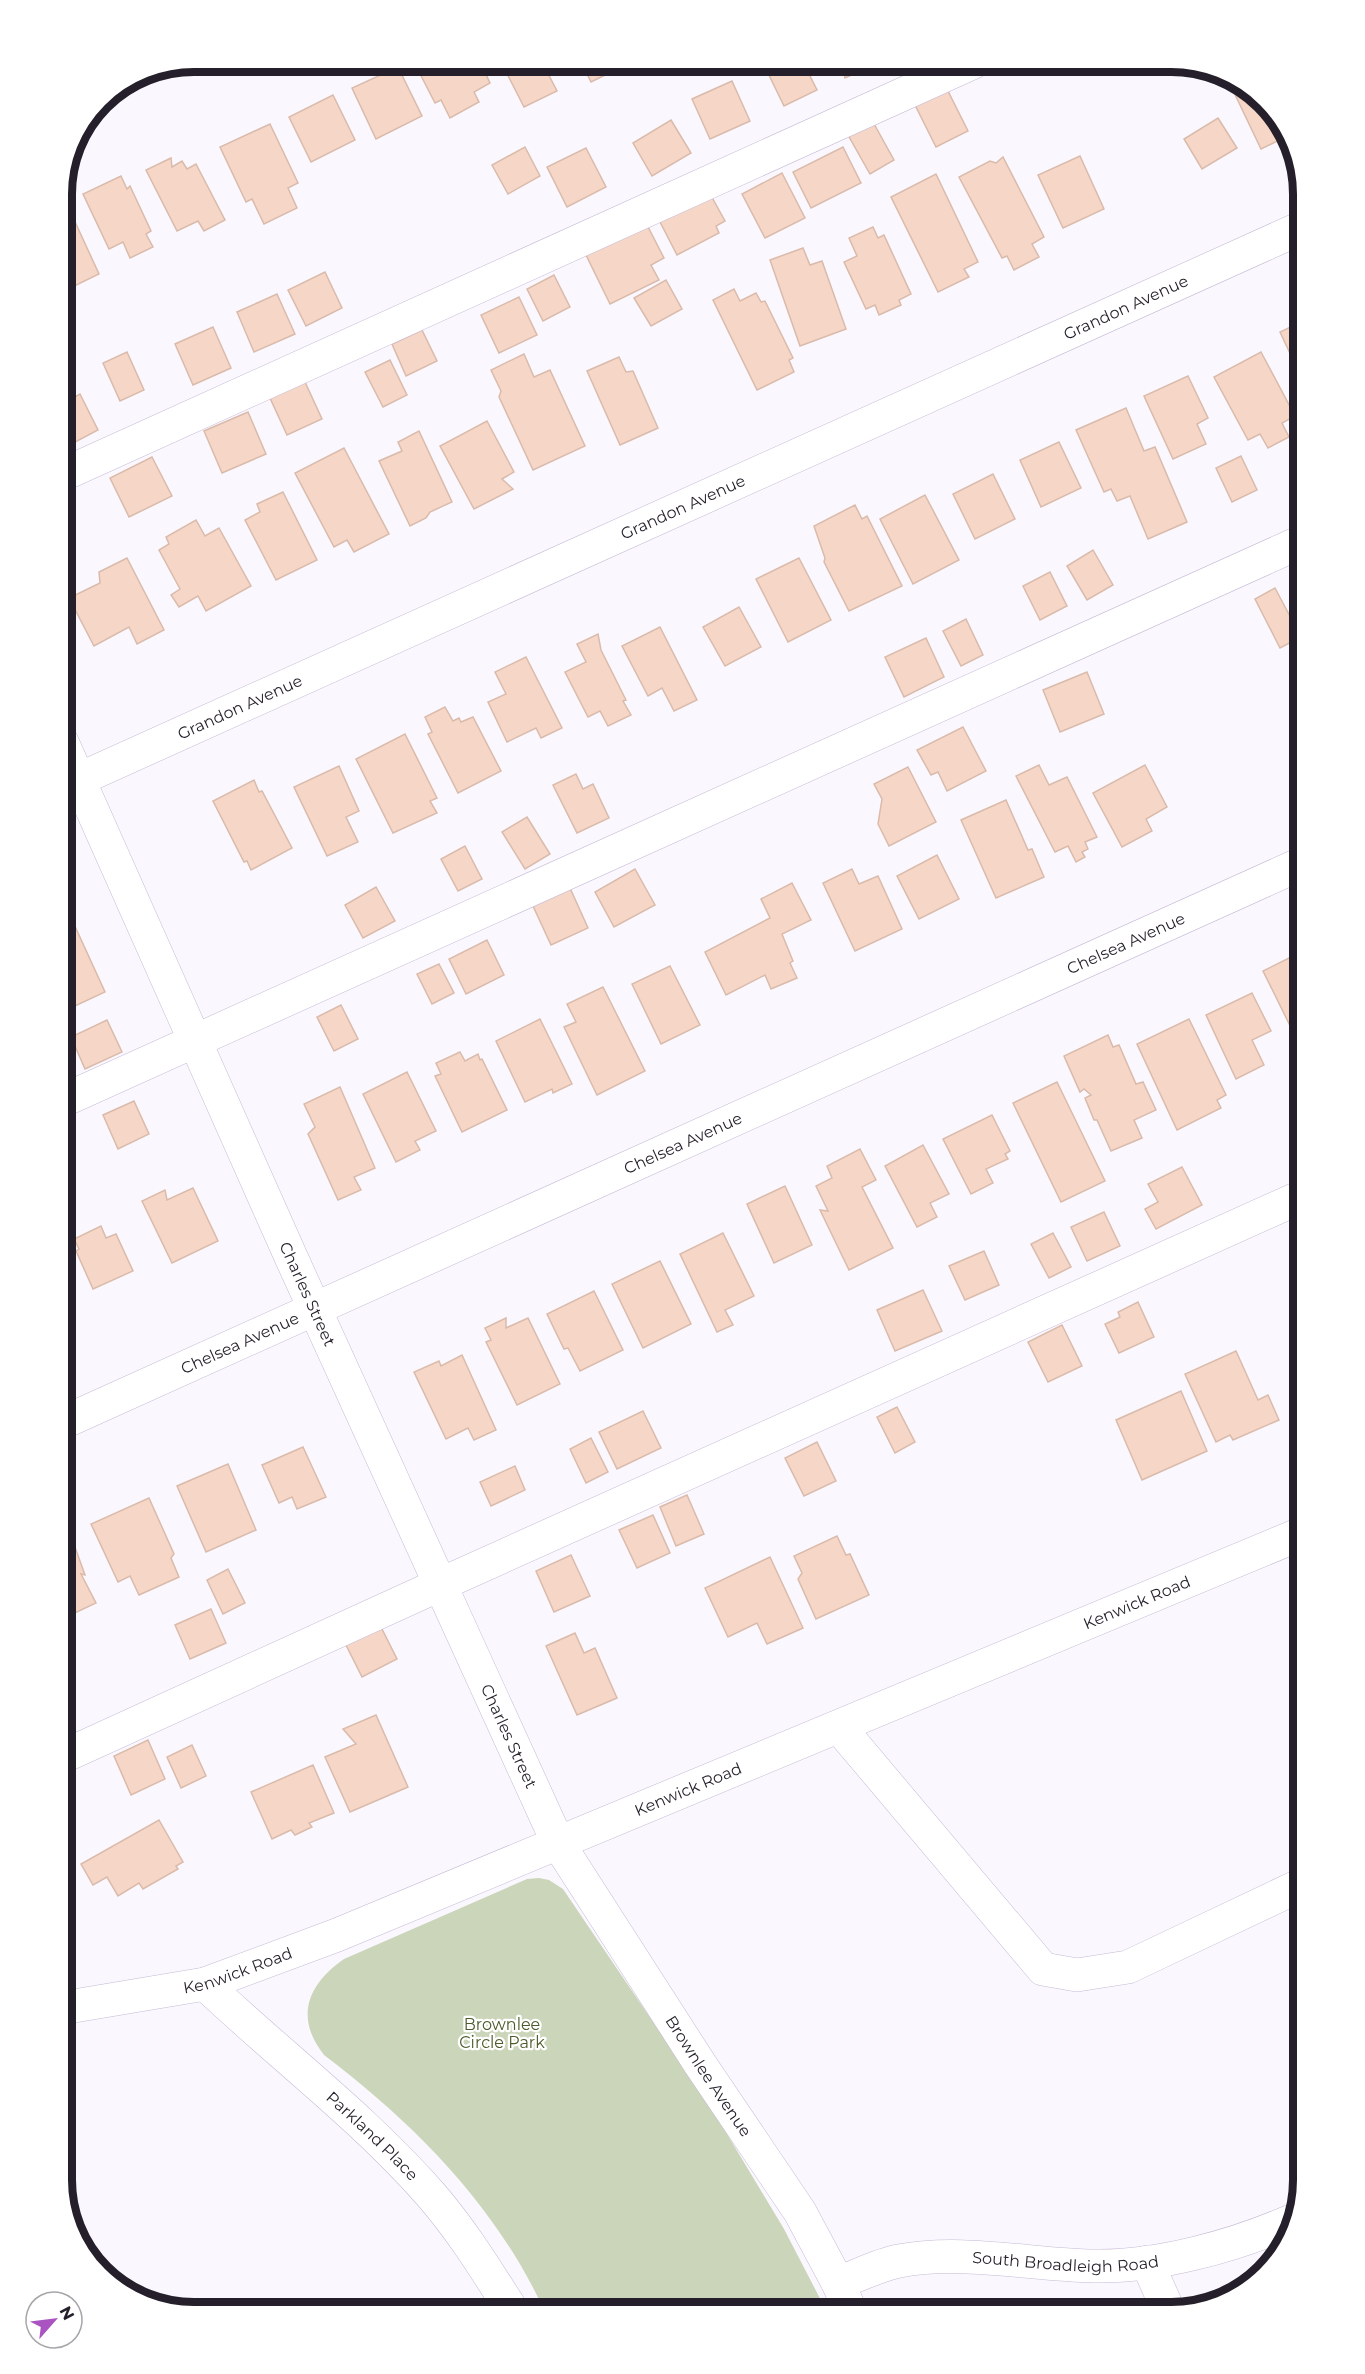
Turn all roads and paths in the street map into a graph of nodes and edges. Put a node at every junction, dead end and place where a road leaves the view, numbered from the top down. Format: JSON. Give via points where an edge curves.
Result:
{"nodes":[{"id":1,"x":952,"y":72,"type":"edge"},
{"id":2,"x":1293,"y":232,"type":"edge"},
{"id":3,"x":72,"y":470,"type":"edge"},
{"id":4,"x":1293,"y":547,"type":"edge"},
{"id":5,"x":72,"y":783,"type":"edge"},
{"id":6,"x":72,"y":788,"type":"edge"},
{"id":7,"x":1293,"y":868,"type":"edge"},
{"id":8,"x":195,"y":1041,"type":"junction"},
{"id":9,"x":72,"y":1096,"type":"edge"},
{"id":10,"x":1293,"y":1201,"type":"edge"},
{"id":11,"x":315,"y":1309,"type":"junction"},
{"id":12,"x":72,"y":1418,"type":"edge"},
{"id":13,"x":1293,"y":1538,"type":"edge"},
{"id":14,"x":439,"y":1585,"type":"junction"},
{"id":15,"x":839,"y":1726,"type":"junction"},
{"id":16,"x":72,"y":1752,"type":"edge"},
{"id":17,"x":558,"y":1843,"type":"junction"},
{"id":18,"x":1293,"y":1889,"type":"edge"},
{"id":19,"x":205,"y":1984,"type":"junction"},
{"id":20,"x":72,"y":2006,"type":"edge"},
{"id":21,"x":1285,"y":2224,"type":"edge"},
{"id":22,"x":1147,"y":2262,"type":"junction"},
{"id":23,"x":845,"y":2298,"type":"edge"},
{"id":24,"x":507,"y":2302,"type":"edge"},
{"id":25,"x":1164,"y":2302,"type":"edge"}],
"edges":[{"from":1,"to":3,"type":"street"},
{"from":2,"to":5,"type":"street","name":"Grandon Avenue"},
{"from":4,"to":8,"type":"street"},
{"from":6,"to":8,"type":"street","name":"Charles Street"},
{"from":7,"to":11,"type":"street","name":"Chelsea Avenue"},
{"from":8,"to":9,"type":"street"},
{"from":8,"to":11,"type":"street","name":"Charles Street"},
{"from":10,"to":14,"type":"street"},
{"from":11,"to":12,"type":"street","name":"Chelsea Avenue"},
{"from":11,"to":14,"type":"street","name":"Charles Street"},
{"from":13,"to":15,"type":"street","name":"Kenwick Road"},
{"from":14,"to":16,"type":"street"},
{"from":14,"to":17,"type":"street","name":"Charles Street"},
{"from":15,"to":17,"type":"street","name":"Kenwick Road"},
{"from":15,"to":18,"type":"street","via":[[1043,1969],[1077,1975],[1128,1966]]},
{"from":17,"to":19,"type":"street","name":"Kenwick Road","via":[[337,1935]]},
{"from":17,"to":23,"type":"street","name":"Brownlee Avenue","via":[[800,2212]]},
{"from":19,"to":20,"type":"street","name":"Kenwick Road"},
{"from":19,"to":24,"type":"street","name":"Parkland Place","via":[[380,2140],[433,2197]]},
{"from":21,"to":22,"type":"street","name":"South Broadleigh Road","via":[[1210,2249]]},
{"from":22,"to":23,"type":"street","name":"South Broadleigh Road","via":[[1096,2266],[923,2257],[895,2262]]},
{"from":22,"to":25,"type":"street"}]}
